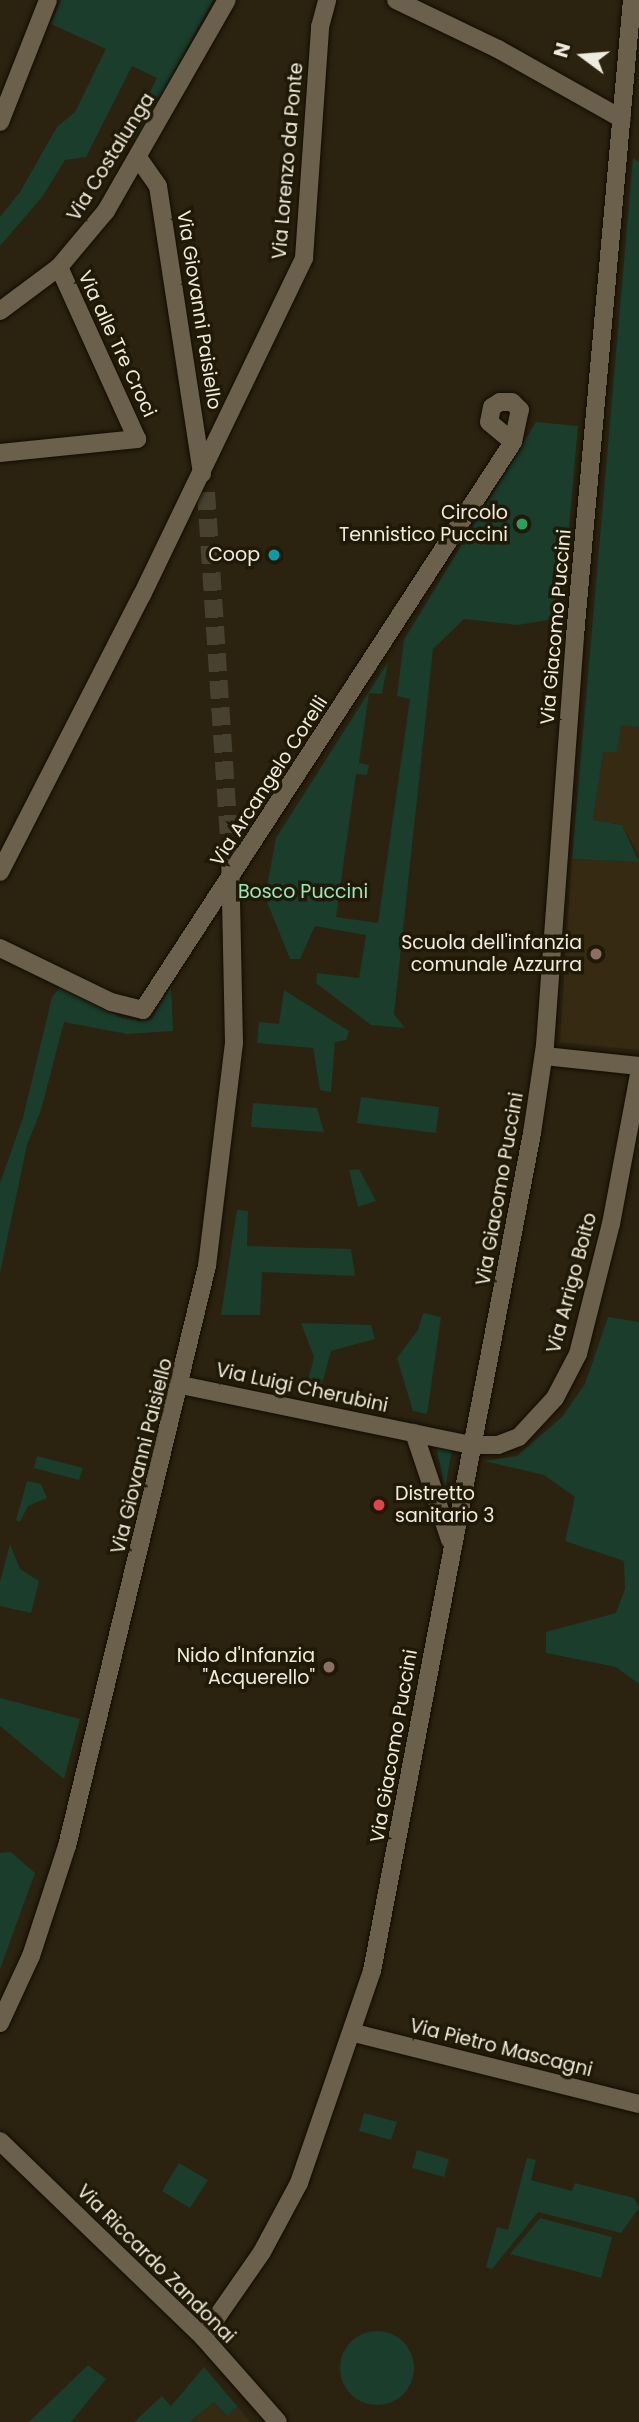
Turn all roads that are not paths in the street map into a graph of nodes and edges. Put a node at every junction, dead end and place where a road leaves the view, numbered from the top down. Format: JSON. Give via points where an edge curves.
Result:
{"nodes":[{"id":1,"x":48,"y":0,"type":"edge"},
{"id":2,"x":227,"y":0,"type":"edge"},
{"id":3,"x":327,"y":0,"type":"edge"},
{"id":4,"x":396,"y":0,"type":"edge"},
{"id":5,"x":632,"y":0,"type":"edge"},
{"id":6,"x":622,"y":119,"type":"junction"},
{"id":7,"x":0,"y":122,"type":"edge"},
{"id":8,"x":139,"y":159,"type":"junction"},
{"id":9,"x":59,"y":267,"type":"junction"},
{"id":10,"x":0,"y":312,"type":"edge"},
{"id":11,"x":513,"y":442,"type":"dead end"},
{"id":12,"x":0,"y":453,"type":"edge"},
{"id":13,"x":202,"y":474,"type":"junction"},
{"id":14,"x":204,"y":497,"type":"tunnel mouth"},
{"id":15,"x":228,"y":866,"type":"junction"},
{"id":16,"x":0,"y":872,"type":"edge"},
{"id":17,"x":0,"y":948,"type":"edge"},
{"id":18,"x":544,"y":1056,"type":"junction"},
{"id":19,"x":639,"y":1066,"type":"edge"},
{"id":20,"x":639,"y":1075,"type":"edge"},
{"id":21,"x":181,"y":1385,"type":"junction"},
{"id":22,"x":414,"y":1433,"type":"junction"},
{"id":23,"x":471,"y":1445,"type":"junction"},
{"id":24,"x":451,"y":1543,"type":"junction"},
{"id":25,"x":0,"y":2023,"type":"edge"},
{"id":26,"x":354,"y":2033,"type":"junction"},
{"id":27,"x":639,"y":2104,"type":"edge"},
{"id":28,"x":0,"y":2141,"type":"edge"},
{"id":29,"x":203,"y":2337,"type":"junction"},
{"id":30,"x":278,"y":2422,"type":"edge"}],
"edges":[{"from":1,"to":7,"type":"street"},
{"from":2,"to":8,"type":"street","name":"Via Costalunga"},
{"from":3,"to":13,"type":"street","name":"Via Lorenzo da Ponte","via":[[320,27],[304,258]]},
{"from":4,"to":6,"type":"street","via":[[498,49]]},
{"from":5,"to":6,"type":"street","name":"Via Giacomo Puccini"},
{"from":6,"to":18,"type":"street","name":"Via Giacomo Puccini","via":[[575,636]]},
{"from":8,"to":9,"type":"street","name":"Via Costalunga","via":[[90,233]]},
{"from":8,"to":13,"type":"street","name":"Via Giovanni Paisiello","via":[[158,186]]},
{"from":9,"to":10,"type":"street","name":"Via Costalunga"},
{"from":9,"to":12,"type":"street","name":"Via alle Tre Croci","via":[[137,439]]},
{"from":11,"to":15,"type":"street","name":"Via Arcangelo Corelli"},
{"from":13,"to":14,"type":"street","name":"Via Giovanni Paisiello"},
{"from":13,"to":16,"type":"street"},
{"from":15,"to":17,"type":"street","name":"Via Arcangelo Corelli","via":[[192,936],[144,1010],[111,1002]]},
{"from":15,"to":21,"type":"street","name":"Via Giovanni Paisiello","via":[[234,1043],[230,1097],[207,1266]]},
{"from":18,"to":19,"type":"street"},
{"from":18,"to":23,"type":"street","name":"Via Giacomo Puccini"},
{"from":20,"to":23,"type":"street","name":"Via Arrigo Boito","via":[[616,1200],[578,1354],[555,1398],[519,1437],[498,1445]]},
{"from":21,"to":22,"type":"street","name":"Via Luigi Cherubini"},
{"from":21,"to":25,"type":"street","name":"Via Giovanni Paisiello","via":[[67,1846],[31,1956]]},
{"from":22,"to":23,"type":"street","name":"Via Luigi Cherubini"},
{"from":22,"to":24,"type":"street"},
{"from":23,"to":24,"type":"street","name":"Via Giacomo Puccini"},
{"from":24,"to":26,"type":"street","name":"Via Giacomo Puccini","via":[[372,1971]]},
{"from":26,"to":27,"type":"street","name":"Via Pietro Mascagni"},
{"from":26,"to":29,"type":"street","name":"Via Giacomo Puccini","via":[[299,2183],[262,2252]]},
{"from":28,"to":29,"type":"street","name":"Via Riccardo Zandonai"},
{"from":29,"to":30,"type":"street","name":"Via Riccardo Zandonai"}]}
